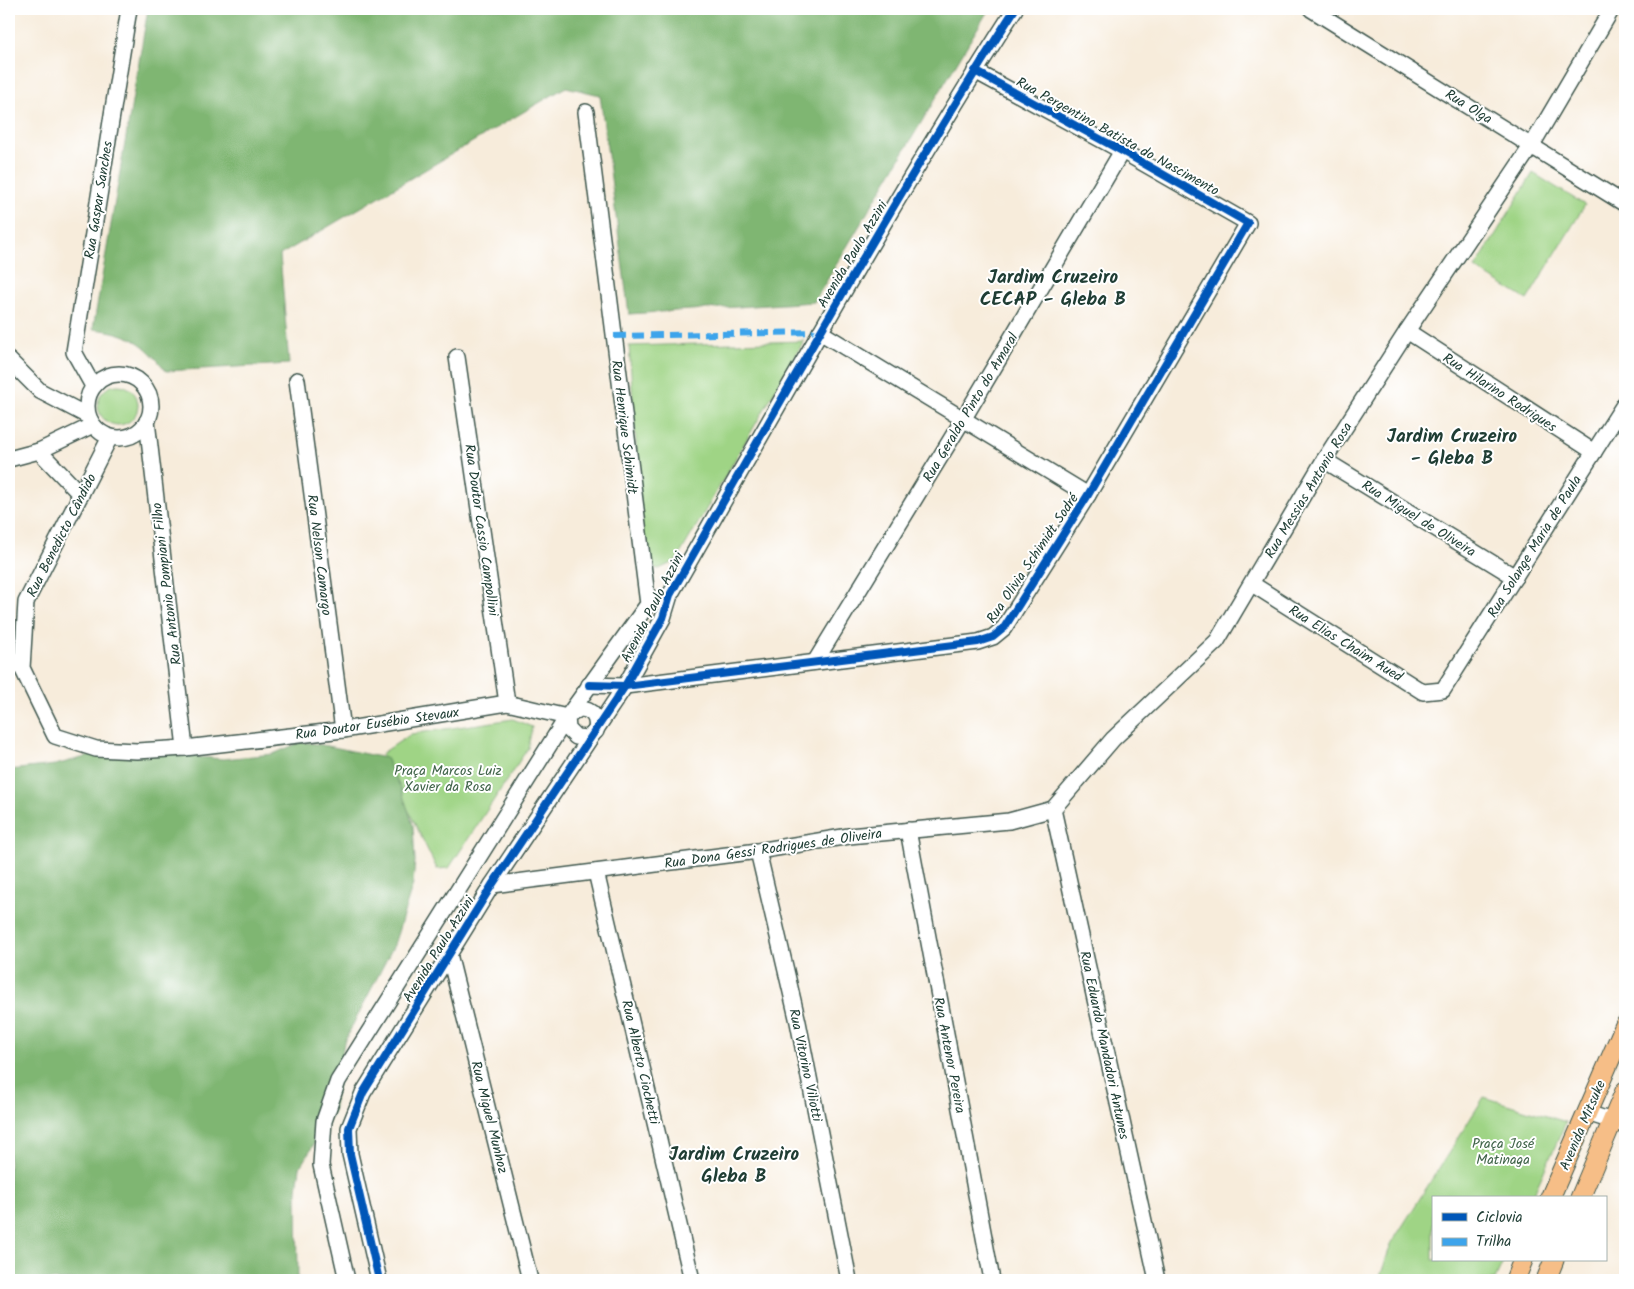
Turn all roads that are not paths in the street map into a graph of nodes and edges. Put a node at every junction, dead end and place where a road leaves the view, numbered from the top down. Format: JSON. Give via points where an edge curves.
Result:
{"nodes":[{"id":1,"x":129,"y":9,"type":"edge"},
{"id":2,"x":1015,"y":9,"type":"edge"},
{"id":3,"x":1312,"y":9,"type":"edge"},
{"id":4,"x":1612,"y":9,"type":"edge"},
{"id":5,"x":975,"y":71,"type":"junction"},
{"id":6,"x":586,"y":112,"type":"dead end"},
{"id":7,"x":1532,"y":145,"type":"junction"},
{"id":8,"x":1122,"y":151,"type":"junction"},
{"id":9,"x":1625,"y":204,"type":"edge"},
{"id":10,"x":1248,"y":223,"type":"joint"},
{"id":11,"x":1407,"y":331,"type":"junction"},
{"id":12,"x":820,"y":332,"type":"junction"},
{"id":13,"x":457,"y":357,"type":"dead end"},
{"id":14,"x":9,"y":360,"type":"edge"},
{"id":15,"x":297,"y":380,"type":"dead end"},
{"id":16,"x":93,"y":386,"type":"junction"},
{"id":17,"x":1625,"y":403,"type":"edge"},
{"id":18,"x":964,"y":418,"type":"junction"},
{"id":19,"x":91,"y":421,"type":"junction"},
{"id":20,"x":147,"y":421,"type":"junction"},
{"id":21,"x":110,"y":437,"type":"junction"},
{"id":22,"x":39,"y":451,"type":"junction"},
{"id":23,"x":1594,"y":452,"type":"junction"},
{"id":24,"x":9,"y":460,"type":"edge"},
{"id":25,"x":1324,"y":460,"type":"junction"},
{"id":26,"x":81,"y":495,"type":"junction"},
{"id":27,"x":1088,"y":495,"type":"junction"},
{"id":28,"x":1515,"y":577,"type":"junction"},
{"id":29,"x":1252,"y":584,"type":"junction"},
{"id":30,"x":670,"y":595,"type":"junction"},
{"id":31,"x":648,"y":604,"type":"junction"},
{"id":32,"x":663,"y":618,"type":"junction"},
{"id":33,"x":815,"y":662,"type":"junction"},
{"id":34,"x":589,"y":685,"type":"junction"},
{"id":35,"x":625,"y":686,"type":"junction"},
{"id":36,"x":1443,"y":690,"type":"joint"},
{"id":37,"x":507,"y":703,"type":"junction"},
{"id":38,"x":567,"y":717,"type":"junction"},
{"id":39,"x":343,"y":730,"type":"junction"},
{"id":40,"x":596,"y":731,"type":"junction"},
{"id":41,"x":185,"y":748,"type":"junction"},
{"id":42,"x":1053,"y":809,"type":"junction"},
{"id":43,"x":908,"y":830,"type":"junction"},
{"id":44,"x":758,"y":851,"type":"junction"},
{"id":45,"x":596,"y":872,"type":"junction"},
{"id":46,"x":492,"y":885,"type":"junction"},
{"id":47,"x":449,"y":954,"type":"junction"},
{"id":48,"x":1625,"y":1026,"type":"edge"},
{"id":49,"x":1625,"y":1091,"type":"edge"},
{"id":50,"x":1587,"y":1113,"type":"junction"},
{"id":51,"x":1618,"y":1123,"type":"edge"},
{"id":52,"x":1551,"y":1196,"type":"edge"},
{"id":53,"x":1581,"y":1196,"type":"edge"},
{"id":54,"x":1522,"y":1262,"type":"edge"},
{"id":55,"x":1553,"y":1262,"type":"edge"},
{"id":56,"x":347,"y":1280,"type":"edge"},
{"id":57,"x":379,"y":1280,"type":"edge"},
{"id":58,"x":530,"y":1280,"type":"edge"},
{"id":59,"x":692,"y":1280,"type":"edge"},
{"id":60,"x":849,"y":1280,"type":"edge"},
{"id":61,"x":992,"y":1280,"type":"edge"},
{"id":62,"x":1157,"y":1280,"type":"edge"},
{"id":63,"x":1514,"y":1280,"type":"edge"},
{"id":64,"x":1546,"y":1280,"type":"edge"}],
"edges":[{"from":1,"to":16,"type":"street","name":"Rua Gaspar Sanches","via":[[74,352]]},
{"from":2,"to":5,"type":"street","name":"Avenida Paulo Azzini"},
{"from":3,"to":7,"type":"street","name":"Rua Olga"},
{"from":4,"to":7,"type":"street","name":"Rua Messias Antonio Rosa"},
{"from":5,"to":8,"type":"street","name":"Rua Pergentino Batista do Nascimento"},
{"from":5,"to":12,"type":"street","name":"Avenida Paulo Azzini"},
{"from":6,"to":31,"type":"street","name":"Rua Henrique Schimidt"},
{"from":7,"to":9,"type":"street","name":"Rua Olga"},
{"from":7,"to":11,"type":"street","name":"Rua Messias Antonio Rosa"},
{"from":8,"to":10,"type":"street","name":"Rua Pergentino Batista do Nascimento"},
{"from":8,"to":18,"type":"street","name":"Rua Geraldo Pinto do Amaral"},
{"from":10,"to":27,"type":"street","name":"Rua Olivia Schimidt Sodré"},
{"from":11,"to":23,"type":"street","name":"Rua Hilarino Rodrigues"},
{"from":11,"to":25,"type":"street","name":"Rua Messias Antonio Rosa"},
{"from":12,"to":18,"type":"street"},
{"from":12,"to":30,"type":"street","name":"Avenida Paulo Azzini"},
{"from":13,"to":37,"type":"street","name":"Rua Doutor Cassio Campollini"},
{"from":14,"to":19,"type":"street","via":[[40,391]]},
{"from":15,"to":39,"type":"street","name":"Rua Nelson Camargo"},
{"from":16,"to":19,"type":"street","via":[[87,406]]},
{"from":16,"to":20,"type":"street","via":[[110,375],[130,376],[140,381],[151,400]]},
{"from":17,"to":23,"type":"street","name":"Rua Solange Maria de Paula"},
{"from":18,"to":27,"type":"street"},
{"from":18,"to":33,"type":"street","name":"Rua Geraldo Pinto do Amaral"},
{"from":19,"to":21,"type":"street"},
{"from":19,"to":22,"type":"street"},
{"from":20,"to":21,"type":"street","via":[[141,430],[131,435]]},
{"from":20,"to":41,"type":"street","name":"Rua Antonio Pompiani Filho"},
{"from":21,"to":26,"type":"street","name":"Rua Benedicto Cândido"},
{"from":22,"to":24,"type":"street"},
{"from":22,"to":26,"type":"street"},
{"from":23,"to":28,"type":"street","name":"Rua Solange Maria de Paula"},
{"from":25,"to":28,"type":"street","name":"Rua Miguel de Oliveira"},
{"from":25,"to":29,"type":"street","name":"Rua Messias Antonio Rosa"},
{"from":26,"to":41,"type":"street","name":"Rua Benedicto Cândido","via":[[26,602],[22,668],[55,736],[96,748],[137,751]]},
{"from":27,"to":33,"type":"street","name":"Rua Olivia Schimidt Sodré","via":[[1004,628],[993,637],[978,642]]},
{"from":28,"to":36,"type":"street","name":"Rua Solange Maria de Paula"},
{"from":29,"to":36,"type":"street","name":"Rua Elias Chaim Aued","via":[[1423,692]]},
{"from":29,"to":42,"type":"street","name":"Rua Messias Antonio Rosa","via":[[1216,641],[1113,739]]},
{"from":30,"to":31,"type":"street"},
{"from":30,"to":32,"type":"street","name":"Avenida Paulo Azzini"},
{"from":31,"to":32,"type":"street"},
{"from":31,"to":34,"type":"street"},
{"from":32,"to":35,"type":"street","name":"Avenida Paulo Azzini"},
{"from":33,"to":35,"type":"street","name":"Rua Olivia Schimidt Sodré"},
{"from":34,"to":35,"type":"street","name":"Rua Olivia Schimidt Sodré"},
{"from":34,"to":38,"type":"street"},
{"from":35,"to":40,"type":"street","name":"Avenida Paulo Azzini"},
{"from":37,"to":38,"type":"street","name":"Rua Doutor Eusébio Stevaux"},
{"from":37,"to":39,"type":"street","name":"Rua Doutor Eusébio Stevaux"},
{"from":38,"to":40,"type":"street","via":[[568,729],[576,737],[588,738]]},
{"from":38,"to":40,"type":"street","via":[[585,709],[596,717]]},
{"from":38,"to":56,"type":"street","name":"Avenida Paulo Azzini","via":[[338,1080],[324,1121],[321,1165]]},
{"from":39,"to":41,"type":"street","name":"Rua Doutor Eusébio Stevaux"},
{"from":40,"to":46,"type":"street","name":"Avenida Paulo Azzini"},
{"from":42,"to":43,"type":"street","name":"Rua Dona Gessi Rodrigues de Oliveira","via":[[1009,821]]},
{"from":42,"to":62,"type":"street","name":"Rua Eduardo Mandadori Antunes"},
{"from":43,"to":44,"type":"street","name":"Rua Dona Gessi Rodrigues de Oliveira"},
{"from":43,"to":61,"type":"street","name":"Rua Antenor Pereira"},
{"from":44,"to":45,"type":"street","name":"Rua Dona Gessi Rodrigues de Oliveira"},
{"from":44,"to":60,"type":"street","name":"Rua Vitorino Viliotti","via":[[798,1022]]},
{"from":45,"to":46,"type":"street","name":"Rua Dona Gessi Rodrigues de Oliveira"},
{"from":45,"to":59,"type":"street","name":"Rua Alberto Ciochetti"},
{"from":46,"to":47,"type":"street","name":"Avenida Paulo Azzini"},
{"from":47,"to":57,"type":"street","name":"Avenida Paulo Azzini","via":[[364,1093],[349,1128],[350,1154]]},
{"from":47,"to":58,"type":"street","name":"Rua Miguel Munhoz"},
{"from":48,"to":50,"type":"main road","name":"Avenida Mitsuke"},
{"from":49,"to":51,"type":"main road","name":"Avenida Mitsuke"},
{"from":50,"to":51,"type":"street"},
{"from":50,"to":52,"type":"main road","name":"Avenida Mitsuke"},
{"from":51,"to":53,"type":"main road","name":"Avenida Mitsuke"},
{"from":54,"to":63,"type":"main road"},
{"from":55,"to":64,"type":"main road"}]}
